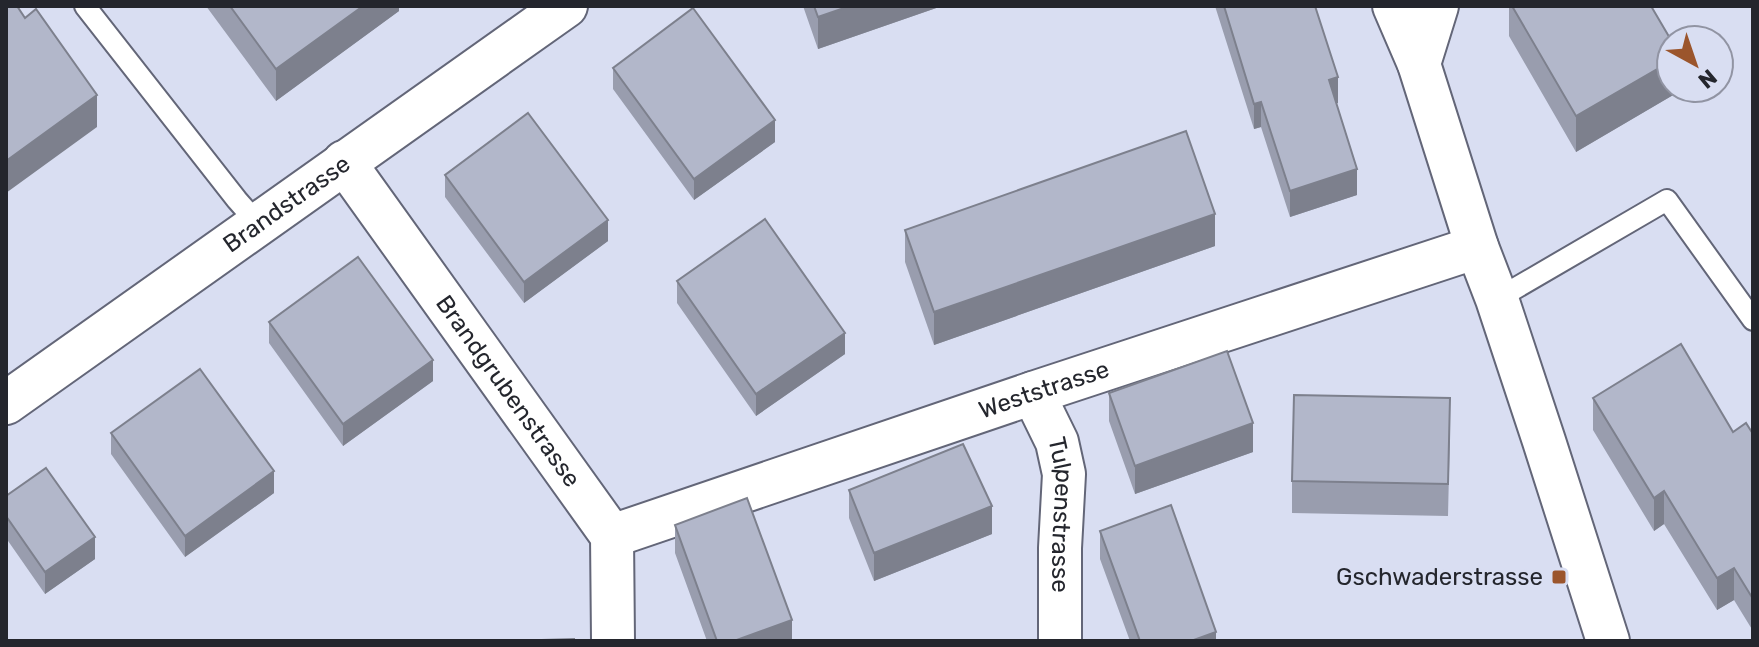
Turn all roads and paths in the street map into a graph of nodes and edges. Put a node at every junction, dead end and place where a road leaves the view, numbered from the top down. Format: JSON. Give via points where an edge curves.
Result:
{"nodes":[{"id":1,"x":85,"y":6,"type":"edge"},
{"id":2,"x":566,"y":6,"type":"edge"},
{"id":3,"x":1394,"y":6,"type":"edge"},
{"id":4,"x":1437,"y":6,"type":"edge"},
{"id":5,"x":1419,"y":64,"type":"junction"},
{"id":6,"x":344,"y":162,"type":"junction"},
{"id":7,"x":258,"y":224,"type":"junction"},
{"id":8,"x":1477,"y":247,"type":"junction"},
{"id":9,"x":1497,"y":299,"type":"junction"},
{"id":10,"x":1753,"y":320,"type":"edge"},
{"id":11,"x":1033,"y":393,"type":"junction"},
{"id":12,"x":6,"y":403,"type":"edge"},
{"id":13,"x":612,"y":536,"type":"junction"},
{"id":14,"x":613,"y":641,"type":"edge"},
{"id":15,"x":1060,"y":641,"type":"edge"},
{"id":16,"x":1608,"y":641,"type":"edge"}],
"edges":[{"from":1,"to":7,"type":"lane"},
{"from":2,"to":6,"type":"street","name":"Brandstrasse"},
{"from":3,"to":5,"type":"street"},
{"from":4,"to":5,"type":"street"},
{"from":5,"to":8,"type":"street"},
{"from":6,"to":7,"type":"street","name":"Brandstrasse"},
{"from":6,"to":13,"type":"street","name":"Brandgrubenstrasse"},
{"from":7,"to":12,"type":"street","name":"Brandstrasse"},
{"from":8,"to":9,"type":"street"},
{"from":8,"to":11,"type":"street","name":"Weststrasse"},
{"from":9,"to":10,"type":"lane","via":[[1667,200]]},
{"from":9,"to":16,"type":"street"},
{"from":11,"to":13,"type":"street","name":"Weststrasse"},
{"from":11,"to":15,"type":"street","name":"Tulpenstrasse","via":[[1057,442],[1064,474]]},
{"from":13,"to":14,"type":"street"}]}
